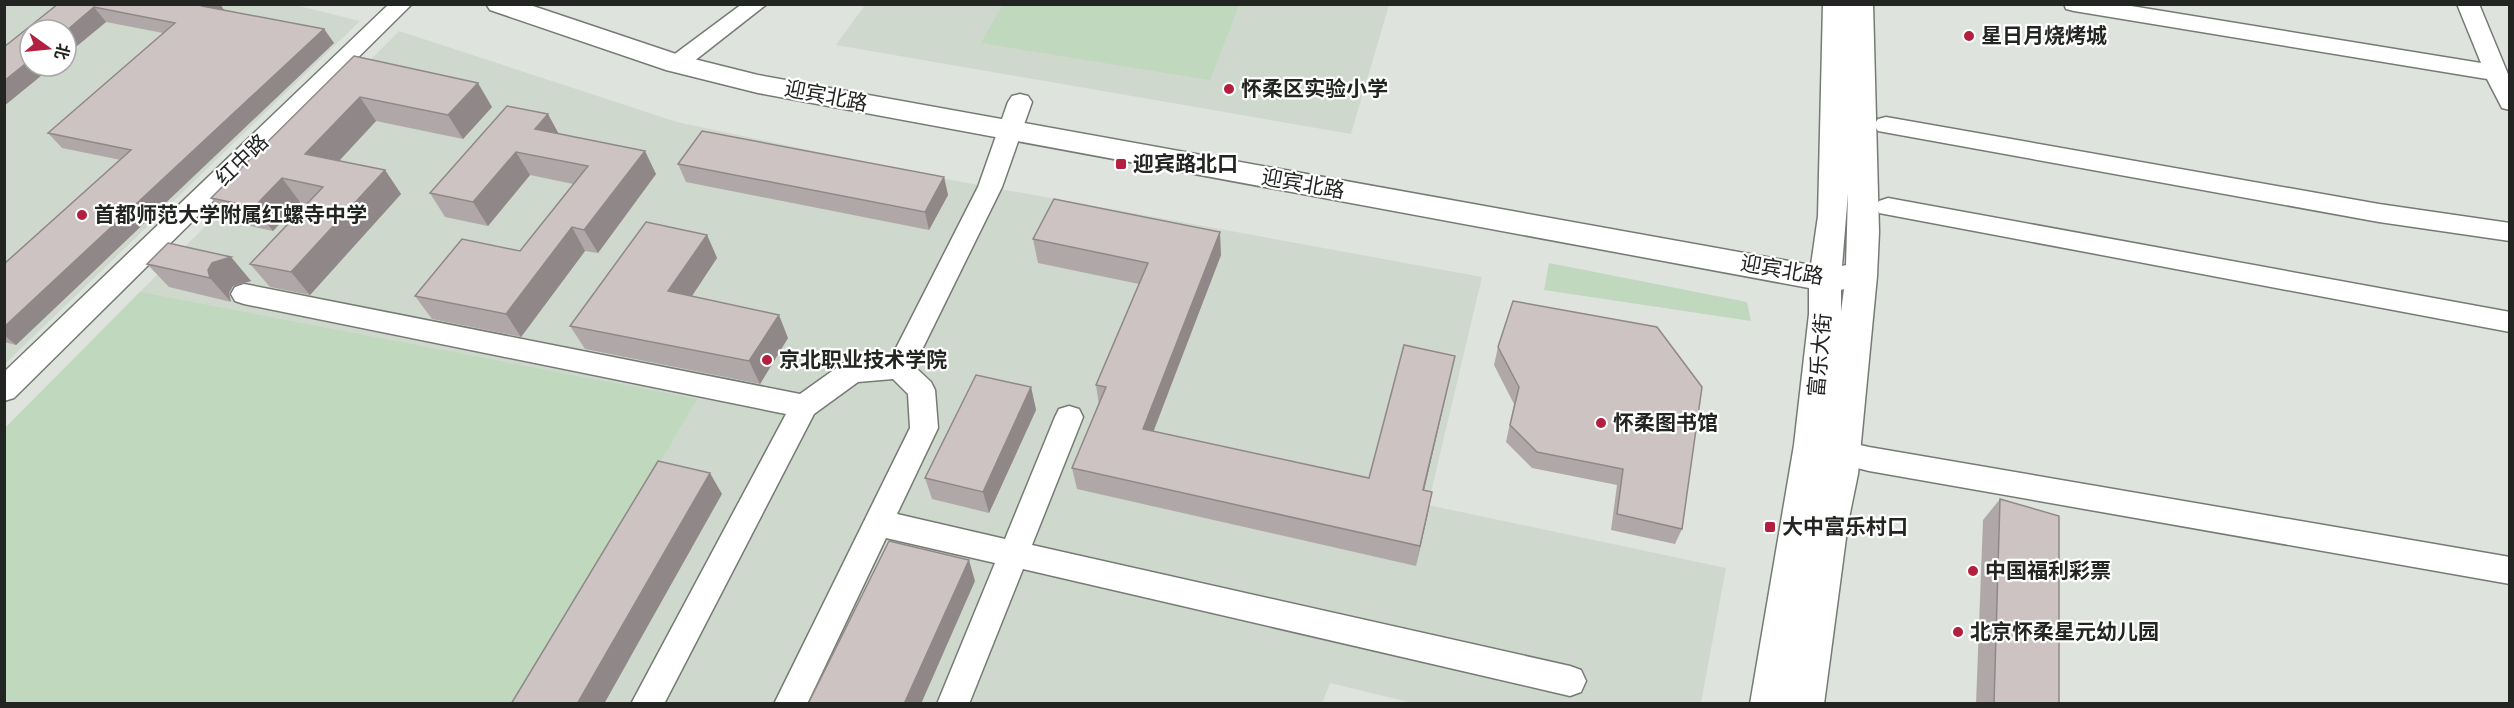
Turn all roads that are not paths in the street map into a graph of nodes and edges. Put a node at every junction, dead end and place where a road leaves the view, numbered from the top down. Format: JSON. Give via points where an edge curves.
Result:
{"nodes":[{"id":1,"x":402,"y":4,"type":"edge"},
{"id":2,"x":499,"y":4,"type":"edge"},
{"id":3,"x":551,"y":4,"type":"edge"},
{"id":4,"x":757,"y":4,"type":"edge"},
{"id":5,"x":1836,"y":4,"type":"edge"},
{"id":6,"x":1860,"y":4,"type":"edge"},
{"id":7,"x":2074,"y":4,"type":"edge"},
{"id":8,"x":2468,"y":4,"type":"edge"},
{"id":9,"x":684,"y":58,"type":"junction"},
{"id":10,"x":2496,"y":73,"type":"junction"},
{"id":11,"x":2510,"y":102,"type":"edge"},
{"id":12,"x":1015,"y":116,"type":"junction"},
{"id":13,"x":1886,"y":126,"type":"dead end"},
{"id":14,"x":1888,"y":207,"type":"dead end"},
{"id":15,"x":2510,"y":232,"type":"edge"},
{"id":16,"x":1826,"y":271,"type":"junction"},
{"id":17,"x":1861,"y":276,"type":"junction"},
{"id":18,"x":244,"y":294,"type":"dead end"},
{"id":19,"x":2510,"y":322,"type":"edge"},
{"id":20,"x":900,"y":368,"type":"junction"},
{"id":21,"x":4,"y":390,"type":"edge"},
{"id":22,"x":804,"y":406,"type":"junction"},
{"id":23,"x":1069,"y":417,"type":"dead end"},
{"id":24,"x":1826,"y":449,"type":"junction"},
{"id":25,"x":878,"y":523,"type":"junction"},
{"id":26,"x":1015,"y":555,"type":"junction"},
{"id":27,"x":2510,"y":571,"type":"edge"},
{"id":28,"x":1570,"y":681,"type":"dead end"},
{"id":29,"x":647,"y":704,"type":"edge"},
{"id":30,"x":790,"y":704,"type":"edge"},
{"id":31,"x":953,"y":704,"type":"edge"},
{"id":32,"x":1770,"y":704,"type":"edge"},
{"id":33,"x":1804,"y":704,"type":"edge"}],
"edges":[{"from":1,"to":21,"type":"street","name":"红中路"},
{"from":2,"to":9,"type":"main road","name":"迎宾北路"},
{"from":3,"to":9,"type":"main road","name":"迎宾北路"},
{"from":4,"to":9,"type":"street"},
{"from":5,"to":16,"type":"main road","name":"富乐大街","via":[[1833,216]]},
{"from":6,"to":17,"type":"main road","name":"富乐大街","via":[[1864,232]]},
{"from":7,"to":10,"type":"street"},
{"from":8,"to":10,"type":"street"},
{"from":9,"to":12,"type":"main road","name":"迎宾北路","via":[[758,84]]},
{"from":10,"to":11,"type":"street"},
{"from":12,"to":16,"type":"main road","name":"迎宾北路"},
{"from":12,"to":20,"type":"street","via":[[990,187]]},
{"from":13,"to":15,"type":"street","via":[[2379,213]]},
{"from":14,"to":19,"type":"street"},
{"from":16,"to":17,"type":"main road","name":"迎宾北路"},
{"from":16,"to":24,"type":"main road","name":"富乐大街"},
{"from":17,"to":24,"type":"main road","name":"富乐大街"},
{"from":18,"to":22,"type":"street"},
{"from":20,"to":22,"type":"street","via":[[852,372]]},
{"from":20,"to":25,"type":"street","via":[[921,390],[924,428]]},
{"from":22,"to":29,"type":"street"},
{"from":23,"to":26,"type":"street"},
{"from":24,"to":27,"type":"street"},
{"from":24,"to":32,"type":"main road","name":"富乐大街"},
{"from":24,"to":33,"type":"main road","name":"富乐大街"},
{"from":25,"to":26,"type":"street"},
{"from":25,"to":30,"type":"street"},
{"from":26,"to":28,"type":"street"},
{"from":26,"to":31,"type":"street"}]}
